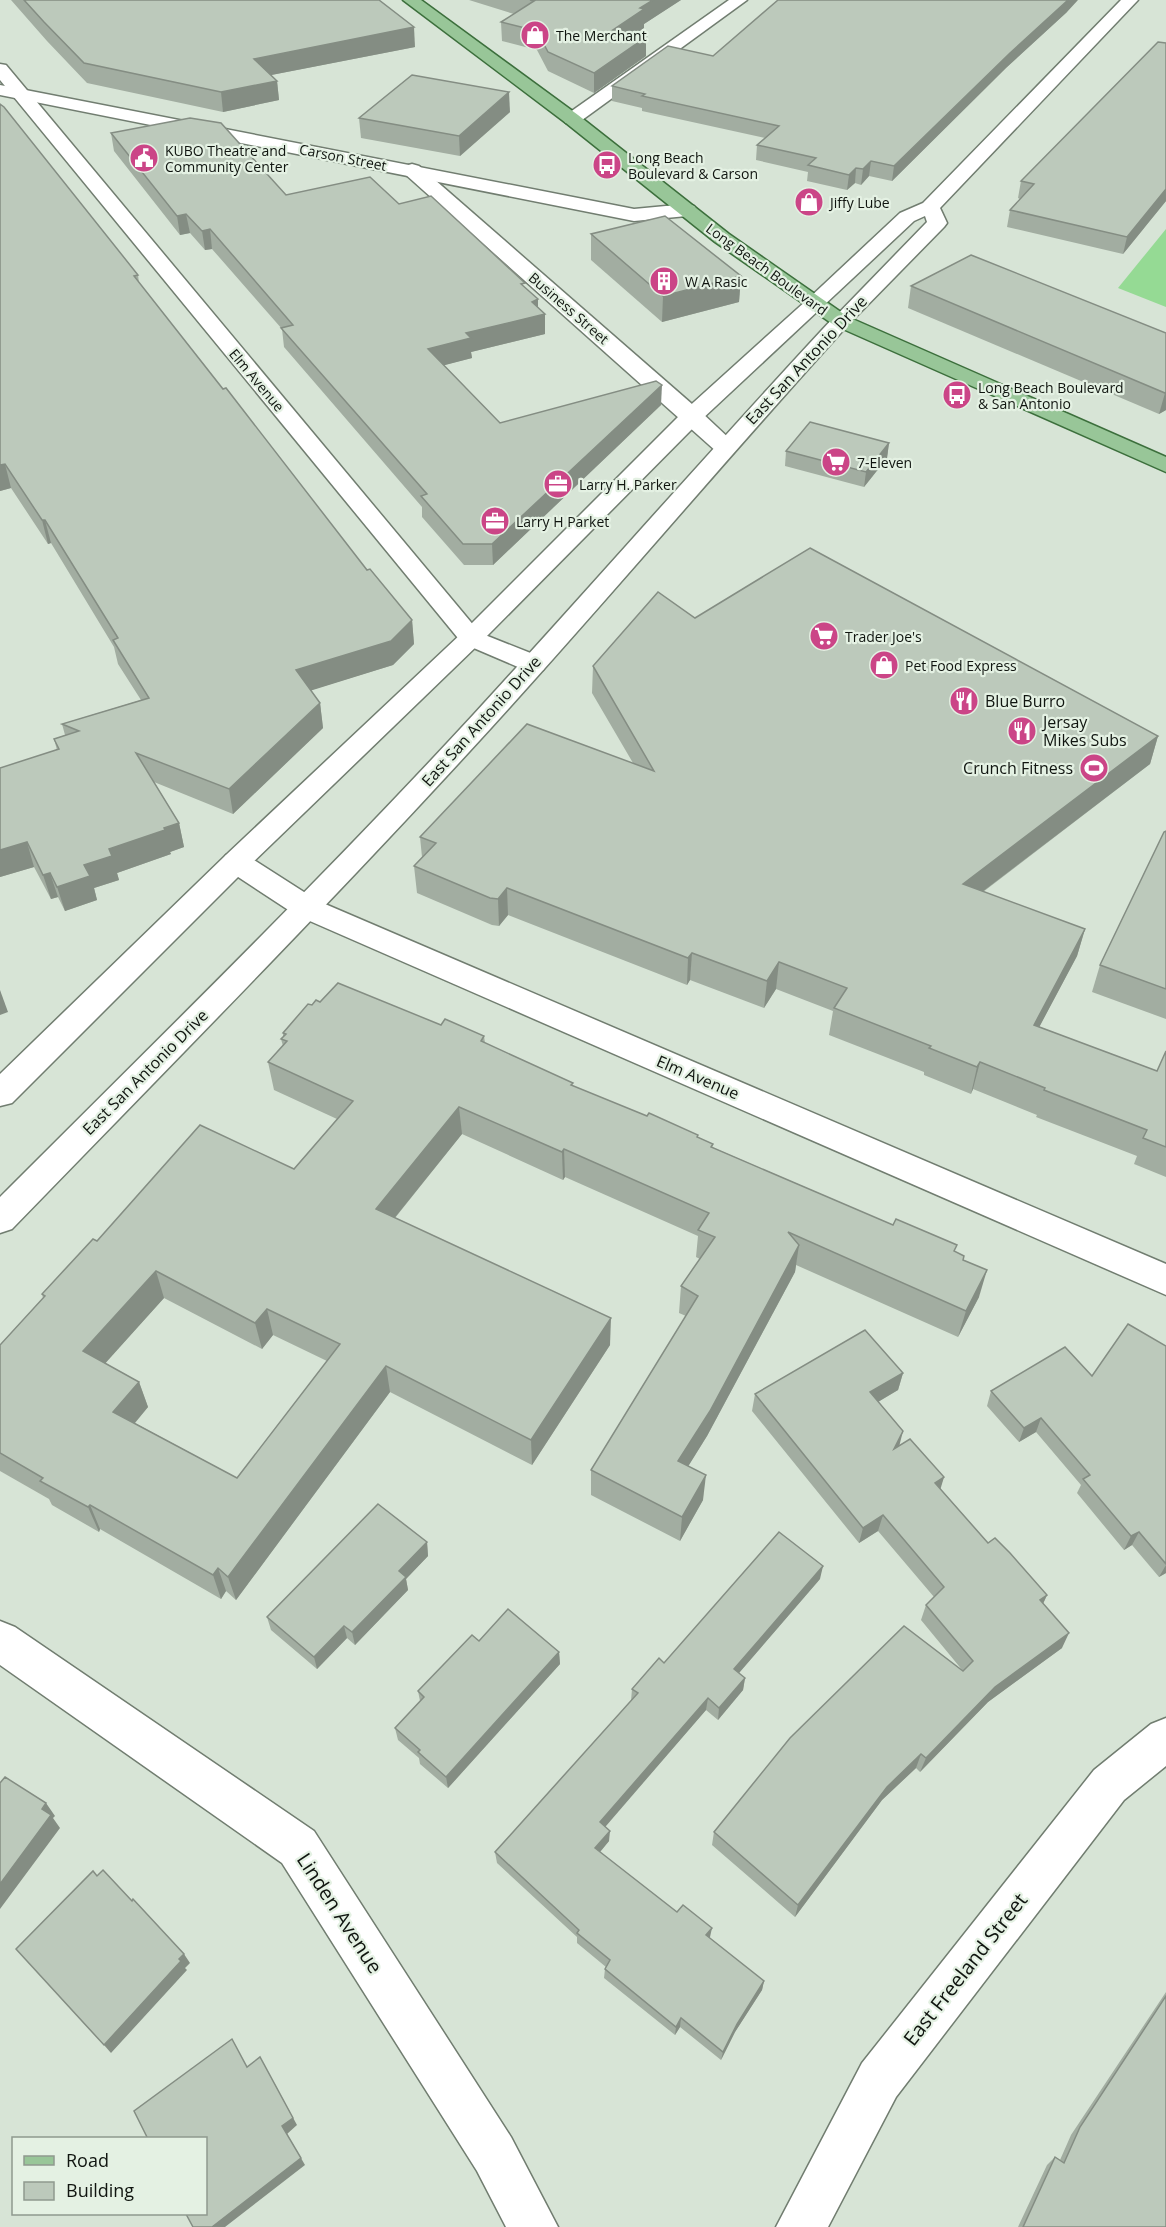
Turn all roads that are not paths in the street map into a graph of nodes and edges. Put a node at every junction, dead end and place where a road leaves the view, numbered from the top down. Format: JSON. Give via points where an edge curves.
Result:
{"nodes":[{"id":1,"x":411,"y":0,"type":"edge"},
{"id":2,"x":739,"y":0,"type":"edge"},
{"id":3,"x":1130,"y":0,"type":"edge"},
{"id":4,"x":0,"y":69,"type":"edge"},
{"id":5,"x":10,"y":92,"type":"edge"},
{"id":6,"x":572,"y":119,"type":"junction"},
{"id":7,"x":412,"y":170,"type":"junction"},
{"id":8,"x":930,"y":207,"type":"junction"},
{"id":9,"x":687,"y":210,"type":"junction"},
{"id":10,"x":814,"y":304,"type":"junction"},
{"id":11,"x":841,"y":321,"type":"junction"},
{"id":12,"x":692,"y":416,"type":"junction"},
{"id":13,"x":725,"y":447,"type":"junction"},
{"id":14,"x":1166,"y":465,"type":"edge"},
{"id":15,"x":471,"y":638,"type":"junction"},
{"id":16,"x":534,"y":663,"type":"junction"},
{"id":17,"x":236,"y":862,"type":"junction"},
{"id":18,"x":307,"y":908,"type":"junction"},
{"id":19,"x":0,"y":1094,"type":"edge"},
{"id":20,"x":0,"y":1219,"type":"edge"},
{"id":21,"x":1166,"y":1280,"type":"edge"},
{"id":22,"x":0,"y":1641,"type":"edge"},
{"id":23,"x":1166,"y":1739,"type":"edge"},
{"id":24,"x":533,"y":2227,"type":"edge"},
{"id":25,"x":801,"y":2227,"type":"edge"}],
"edges":[{"from":1,"to":6,"type":"main road","name":"Long Beach Boulevard"},
{"from":2,"to":6,"type":"street"},
{"from":3,"to":8,"type":"street","name":"East San Antonio Drive"},
{"from":4,"to":5,"type":"street","name":"Elm Avenue"},
{"from":5,"to":7,"type":"street","name":"Carson Street"},
{"from":5,"to":15,"type":"street","name":"Elm Avenue"},
{"from":6,"to":9,"type":"main road","name":"Long Beach Boulevard"},
{"from":7,"to":9,"type":"street","name":"Carson Street","via":[[634,215]]},
{"from":7,"to":12,"type":"street","name":"Business Street"},
{"from":8,"to":10,"type":"street","name":"East San Antonio Drive","via":[[907,217]]},
{"from":8,"to":11,"type":"street","name":"East San Antonio Drive","via":[[937,223]]},
{"from":9,"to":10,"type":"main road","name":"Long Beach Boulevard"},
{"from":10,"to":11,"type":"main road","name":"Long Beach Boulevard"},
{"from":10,"to":12,"type":"street","name":"East San Antonio Drive"},
{"from":11,"to":13,"type":"street","name":"East San Antonio Drive"},
{"from":11,"to":14,"type":"main road","name":"Long Beach Boulevard"},
{"from":12,"to":13,"type":"street","name":"Business Street"},
{"from":12,"to":15,"type":"street","name":"East San Antonio Drive"},
{"from":13,"to":16,"type":"street","name":"East San Antonio Drive"},
{"from":15,"to":16,"type":"street","name":"Elm Avenue"},
{"from":15,"to":17,"type":"street","name":"East San Antonio Drive"},
{"from":16,"to":18,"type":"street","name":"East San Antonio Drive"},
{"from":17,"to":18,"type":"street","name":"Elm Avenue"},
{"from":17,"to":19,"type":"street","name":"East San Antonio Drive"},
{"from":18,"to":20,"type":"street","name":"East San Antonio Drive"},
{"from":18,"to":21,"type":"street","name":"Elm Avenue"},
{"from":22,"to":24,"type":"street","name":"Linden Avenue","via":[[298,1847],[494,2154]]},
{"from":23,"to":25,"type":"street","name":"East Freeland Street","via":[[1110,1785],[879,2080]]}]}
